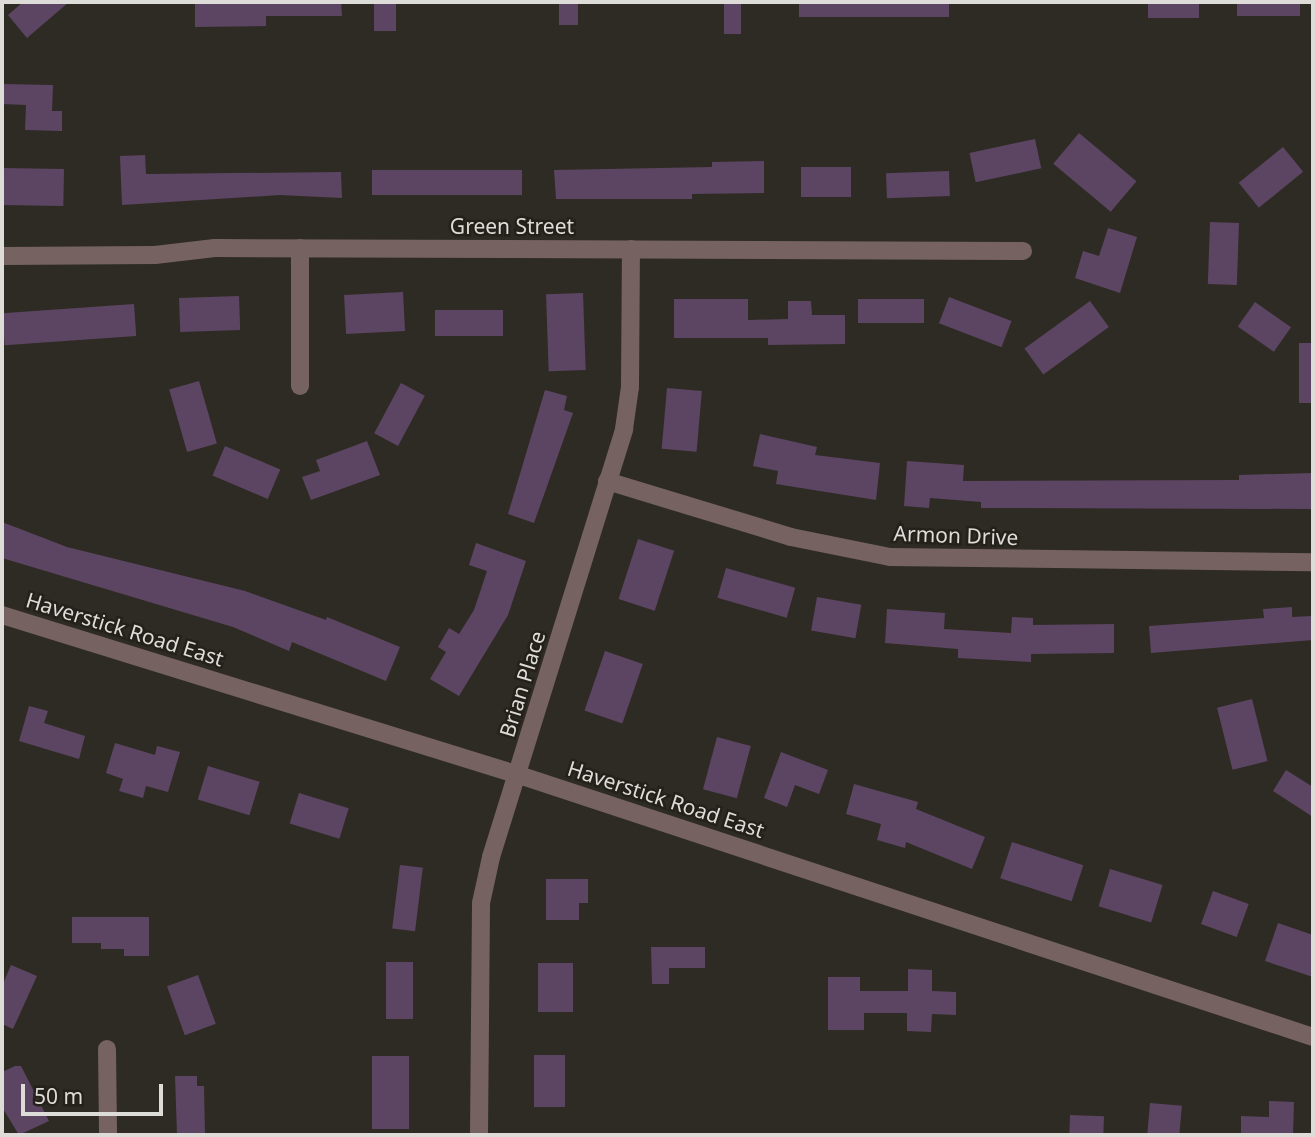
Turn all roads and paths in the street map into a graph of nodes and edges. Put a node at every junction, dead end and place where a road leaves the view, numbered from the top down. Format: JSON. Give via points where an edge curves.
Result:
{"nodes":[{"id":1,"x":300,"y":248,"type":"junction"},
{"id":2,"x":631,"y":249,"type":"junction"},
{"id":3,"x":1023,"y":251,"type":"dead end"},
{"id":4,"x":2,"y":256,"type":"edge"},
{"id":5,"x":300,"y":386,"type":"dead end"},
{"id":6,"x":607,"y":481,"type":"junction"},
{"id":7,"x":1313,"y":562,"type":"edge"},
{"id":8,"x":2,"y":615,"type":"edge"},
{"id":9,"x":519,"y":775,"type":"junction"},
{"id":10,"x":1313,"y":1037,"type":"edge"},
{"id":11,"x":107,"y":1049,"type":"dead end"},
{"id":12,"x":108,"y":1135,"type":"edge"},
{"id":13,"x":479,"y":1135,"type":"edge"}],
"edges":[{"from":1,"to":2,"type":"street","name":"Green Street"},
{"from":1,"to":4,"type":"street","name":"Green Street"},
{"from":1,"to":5,"type":"street"},
{"from":2,"to":3,"type":"street","name":"Green Street"},
{"from":2,"to":6,"type":"street","name":"Brian Place","via":[[630,387],[624,429]]},
{"from":6,"to":7,"type":"street","name":"Armon Drive","via":[[791,537],[890,557]]},
{"from":6,"to":9,"type":"street","name":"Brian Place"},
{"from":8,"to":9,"type":"street","name":"Haverstick Road East"},
{"from":9,"to":10,"type":"street","name":"Haverstick Road East"},
{"from":9,"to":13,"type":"street","name":"Brian Place","via":[[481,903]]},
{"from":11,"to":12,"type":"street"}]}
